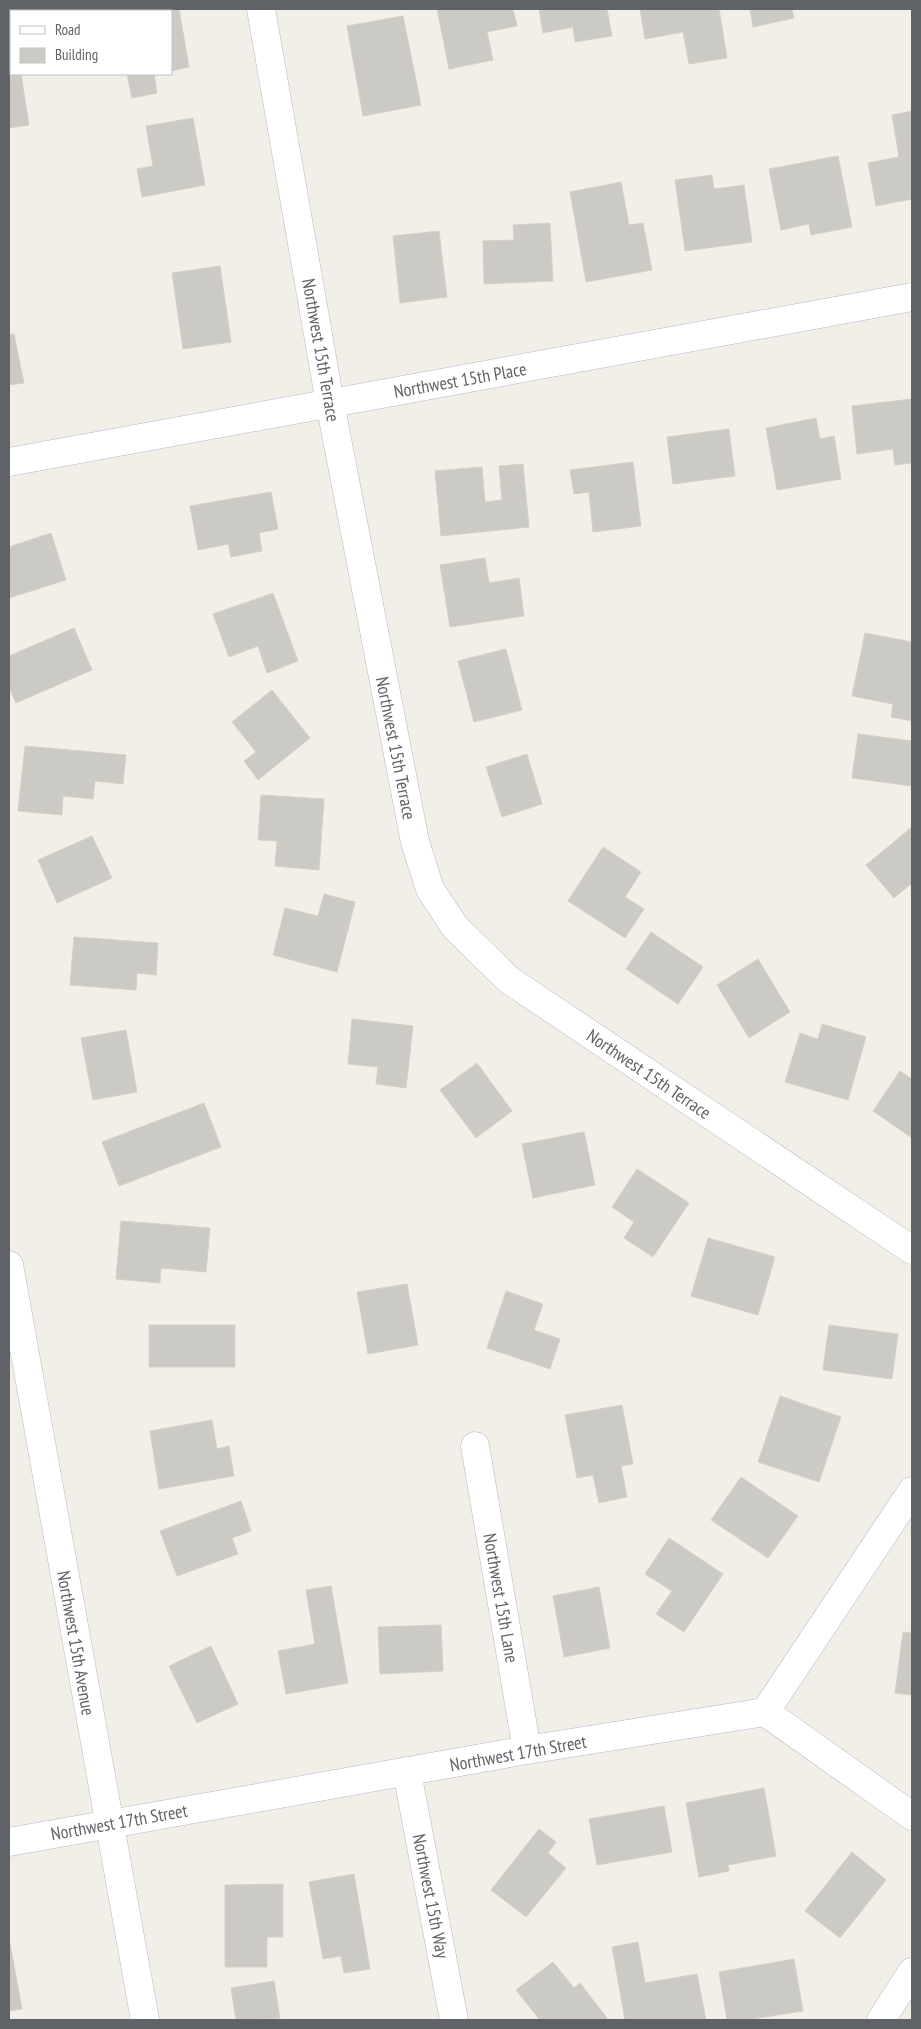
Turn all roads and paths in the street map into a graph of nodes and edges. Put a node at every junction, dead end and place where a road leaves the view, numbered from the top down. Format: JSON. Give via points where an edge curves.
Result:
{"nodes":[{"id":1,"x":261,"y":9,"type":"edge"},
{"id":2,"x":912,"y":297,"type":"edge"},
{"id":3,"x":330,"y":403,"type":"junction"},
{"id":4,"x":9,"y":462,"type":"edge"},
{"id":5,"x":912,"y":1250,"type":"edge"},
{"id":6,"x":9,"y":1265,"type":"edge"},
{"id":7,"x":475,"y":1446,"type":"dead end"},
{"id":8,"x":912,"y":1491,"type":"edge"},
{"id":9,"x":765,"y":1712,"type":"junction"},
{"id":10,"x":527,"y":1750,"type":"junction"},
{"id":11,"x":407,"y":1772,"type":"junction"},
{"id":12,"x":912,"y":1816,"type":"edge"},
{"id":13,"x":108,"y":1823,"type":"junction"},
{"id":14,"x":9,"y":1842,"type":"edge"},
{"id":15,"x":912,"y":1972,"type":"edge"},
{"id":16,"x":145,"y":2020,"type":"edge"},
{"id":17,"x":454,"y":2020,"type":"edge"},
{"id":18,"x":881,"y":2020,"type":"edge"}],
"edges":[{"from":1,"to":3,"type":"street","name":"Northwest 15th Terrace"},
{"from":2,"to":3,"type":"street","name":"Northwest 15th Place"},
{"from":3,"to":4,"type":"street","name":"Northwest 15th Place"},
{"from":3,"to":5,"type":"street","name":"Northwest 15th Terrace","via":[[414,842],[430,888],[454,927],[509,980]]},
{"from":6,"to":13,"type":"street","name":"Northwest 15th Avenue"},
{"from":7,"to":10,"type":"street","name":"Northwest 15th Lane"},
{"from":8,"to":9,"type":"street"},
{"from":9,"to":10,"type":"street","name":"Northwest 17th Street"},
{"from":9,"to":12,"type":"street"},
{"from":10,"to":11,"type":"street","name":"Northwest 17th Street"},
{"from":11,"to":13,"type":"street","name":"Northwest 17th Street"},
{"from":11,"to":17,"type":"street","name":"Northwest 15th Way"},
{"from":13,"to":14,"type":"street","name":"Northwest 17th Street"},
{"from":13,"to":16,"type":"street","name":"Northwest 15th Avenue"},
{"from":15,"to":18,"type":"street"}]}
